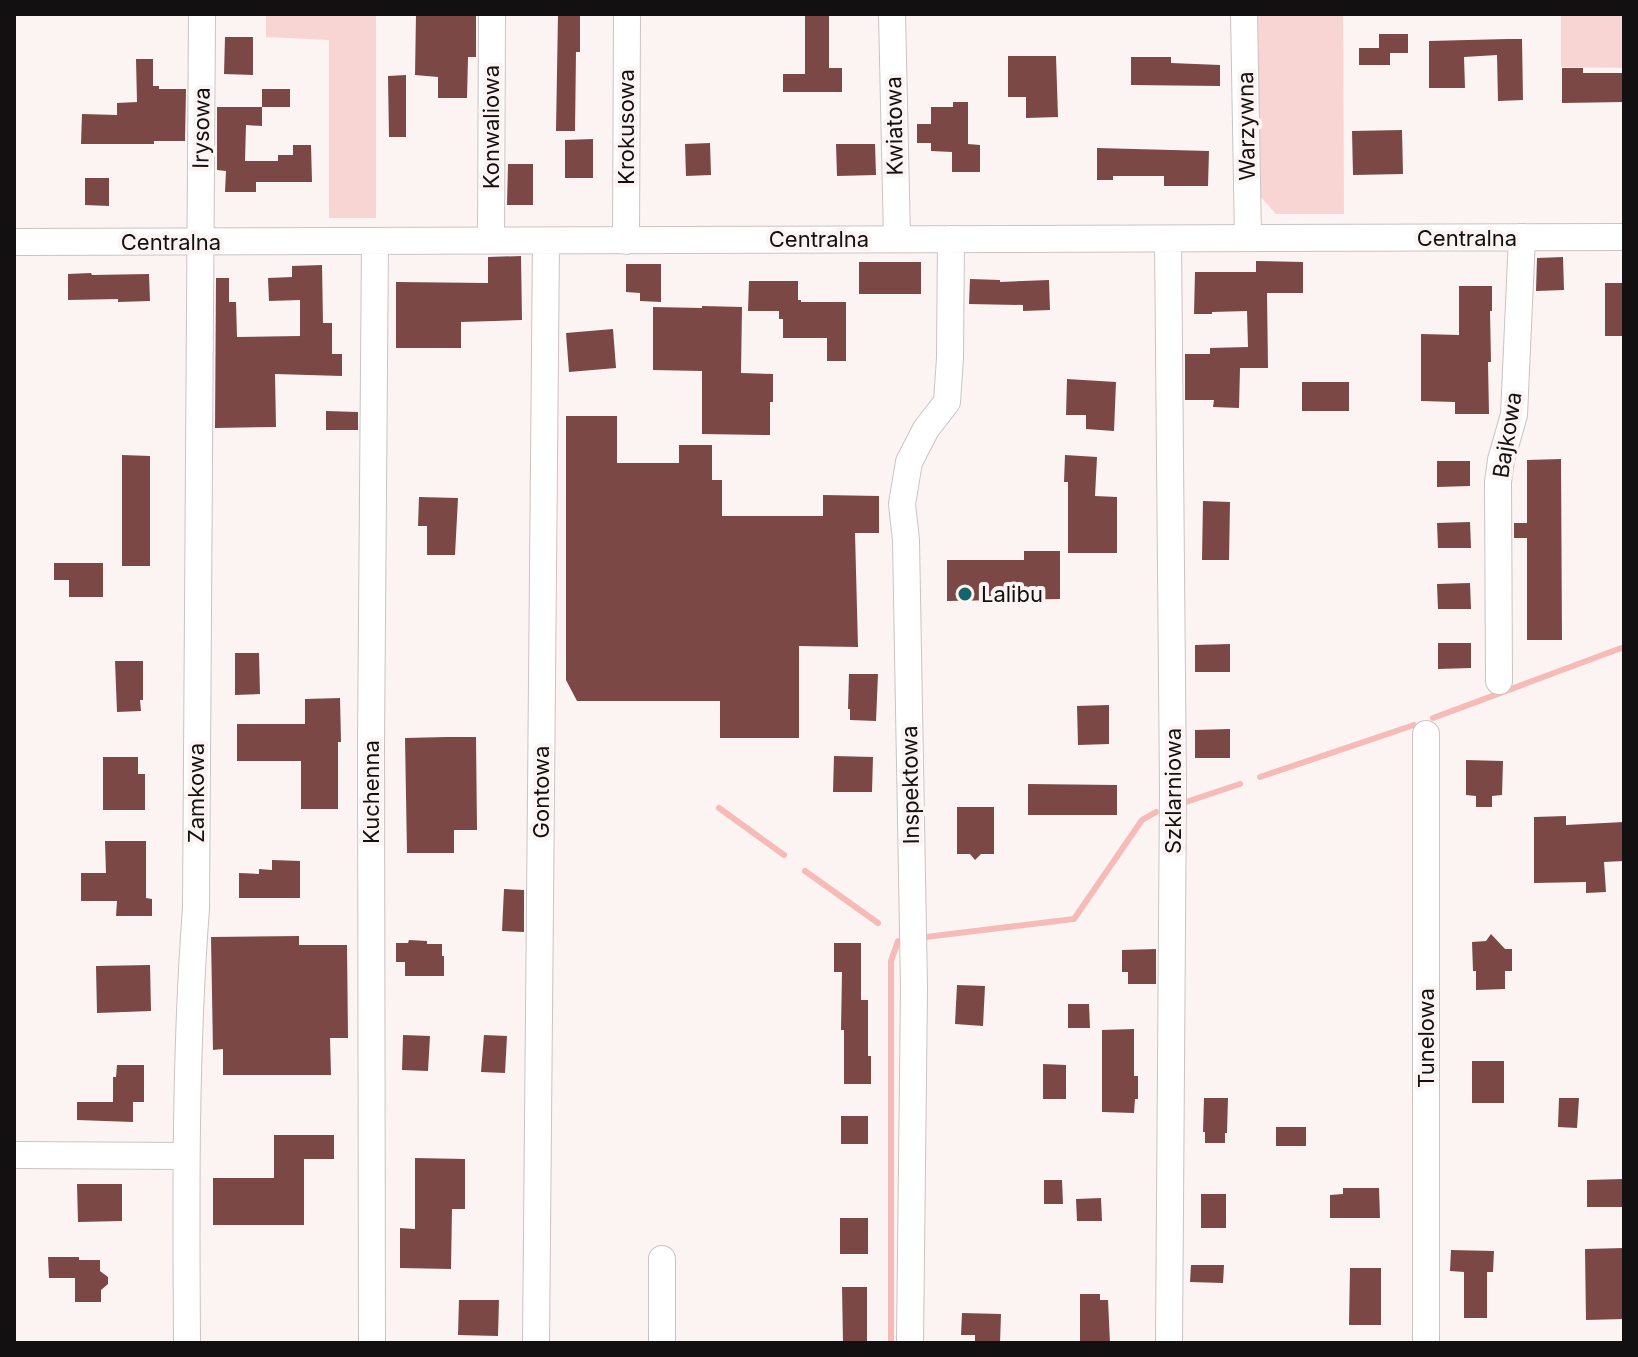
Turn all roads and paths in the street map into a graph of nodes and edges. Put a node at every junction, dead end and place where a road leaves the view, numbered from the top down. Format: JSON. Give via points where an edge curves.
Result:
{"nodes":[{"id":1,"x":202,"y":14,"type":"edge"},
{"id":2,"x":492,"y":14,"type":"edge"},
{"id":3,"x":627,"y":14,"type":"edge"},
{"id":4,"x":892,"y":14,"type":"edge"},
{"id":5,"x":1244,"y":14,"type":"edge"},
{"id":6,"x":1522,"y":237,"type":"junction"},
{"id":7,"x":1624,"y":237,"type":"edge"},
{"id":8,"x":1248,"y":238,"type":"junction"},
{"id":9,"x":897,"y":239,"type":"junction"},
{"id":10,"x":951,"y":239,"type":"junction"},
{"id":11,"x":1168,"y":239,"type":"junction"},
{"id":12,"x":491,"y":240,"type":"junction"},
{"id":13,"x":375,"y":241,"type":"junction"},
{"id":14,"x":546,"y":241,"type":"junction"},
{"id":15,"x":626,"y":241,"type":"junction"},
{"id":16,"x":14,"y":242,"type":"edge"},
{"id":17,"x":199,"y":242,"type":"junction"},
{"id":18,"x":1499,"y":681,"type":"dead end"},
{"id":19,"x":1426,"y":734,"type":"dead end"},
{"id":20,"x":14,"y":1155,"type":"edge"},
{"id":21,"x":186,"y":1156,"type":"junction"},
{"id":22,"x":662,"y":1259,"type":"dead end"},
{"id":23,"x":187,"y":1343,"type":"edge"},
{"id":24,"x":372,"y":1343,"type":"edge"},
{"id":25,"x":536,"y":1343,"type":"edge"},
{"id":26,"x":662,"y":1343,"type":"edge"},
{"id":27,"x":910,"y":1343,"type":"edge"},
{"id":28,"x":1169,"y":1343,"type":"edge"},
{"id":29,"x":1426,"y":1343,"type":"edge"}],
"edges":[{"from":1,"to":17,"type":"street","name":"Irysowa"},
{"from":2,"to":12,"type":"street","name":"Konwaliowa"},
{"from":3,"to":15,"type":"street","name":"Krokusowa"},
{"from":4,"to":9,"type":"street","name":"Kwiatowa"},
{"from":5,"to":8,"type":"street","name":"Warzywna"},
{"from":6,"to":7,"type":"street","name":"Centralna"},
{"from":6,"to":8,"type":"street","name":"Centralna"},
{"from":6,"to":18,"type":"street","name":"Bajkowa","via":[[1514,415],[1498,482]]},
{"from":8,"to":11,"type":"street","name":"Centralna"},
{"from":9,"to":10,"type":"street","name":"Centralna"},
{"from":9,"to":15,"type":"street","name":"Centralna"},
{"from":10,"to":11,"type":"street","name":"Centralna"},
{"from":10,"to":27,"type":"street","name":"Inspektowa","via":[[947,402],[909,462],[902,504],[914,988]]},
{"from":11,"to":28,"type":"street","name":"Szklarniowa","via":[[1173,773]]},
{"from":12,"to":13,"type":"street","name":"Centralna"},
{"from":12,"to":14,"type":"street","name":"Centralna"},
{"from":13,"to":17,"type":"street","name":"Centralna"},
{"from":13,"to":24,"type":"street","name":"Kuchenna"},
{"from":14,"to":15,"type":"street","name":"Centralna"},
{"from":14,"to":25,"type":"street","name":"Gontowa"},
{"from":16,"to":17,"type":"street","name":"Centralna"},
{"from":17,"to":21,"type":"street","name":"Zamkowa","via":[[196,908]]},
{"from":19,"to":29,"type":"street","name":"Tunelowa"},
{"from":20,"to":21,"type":"street"},
{"from":21,"to":23,"type":"street","name":"Zamkowa"},
{"from":22,"to":26,"type":"street"}]}
